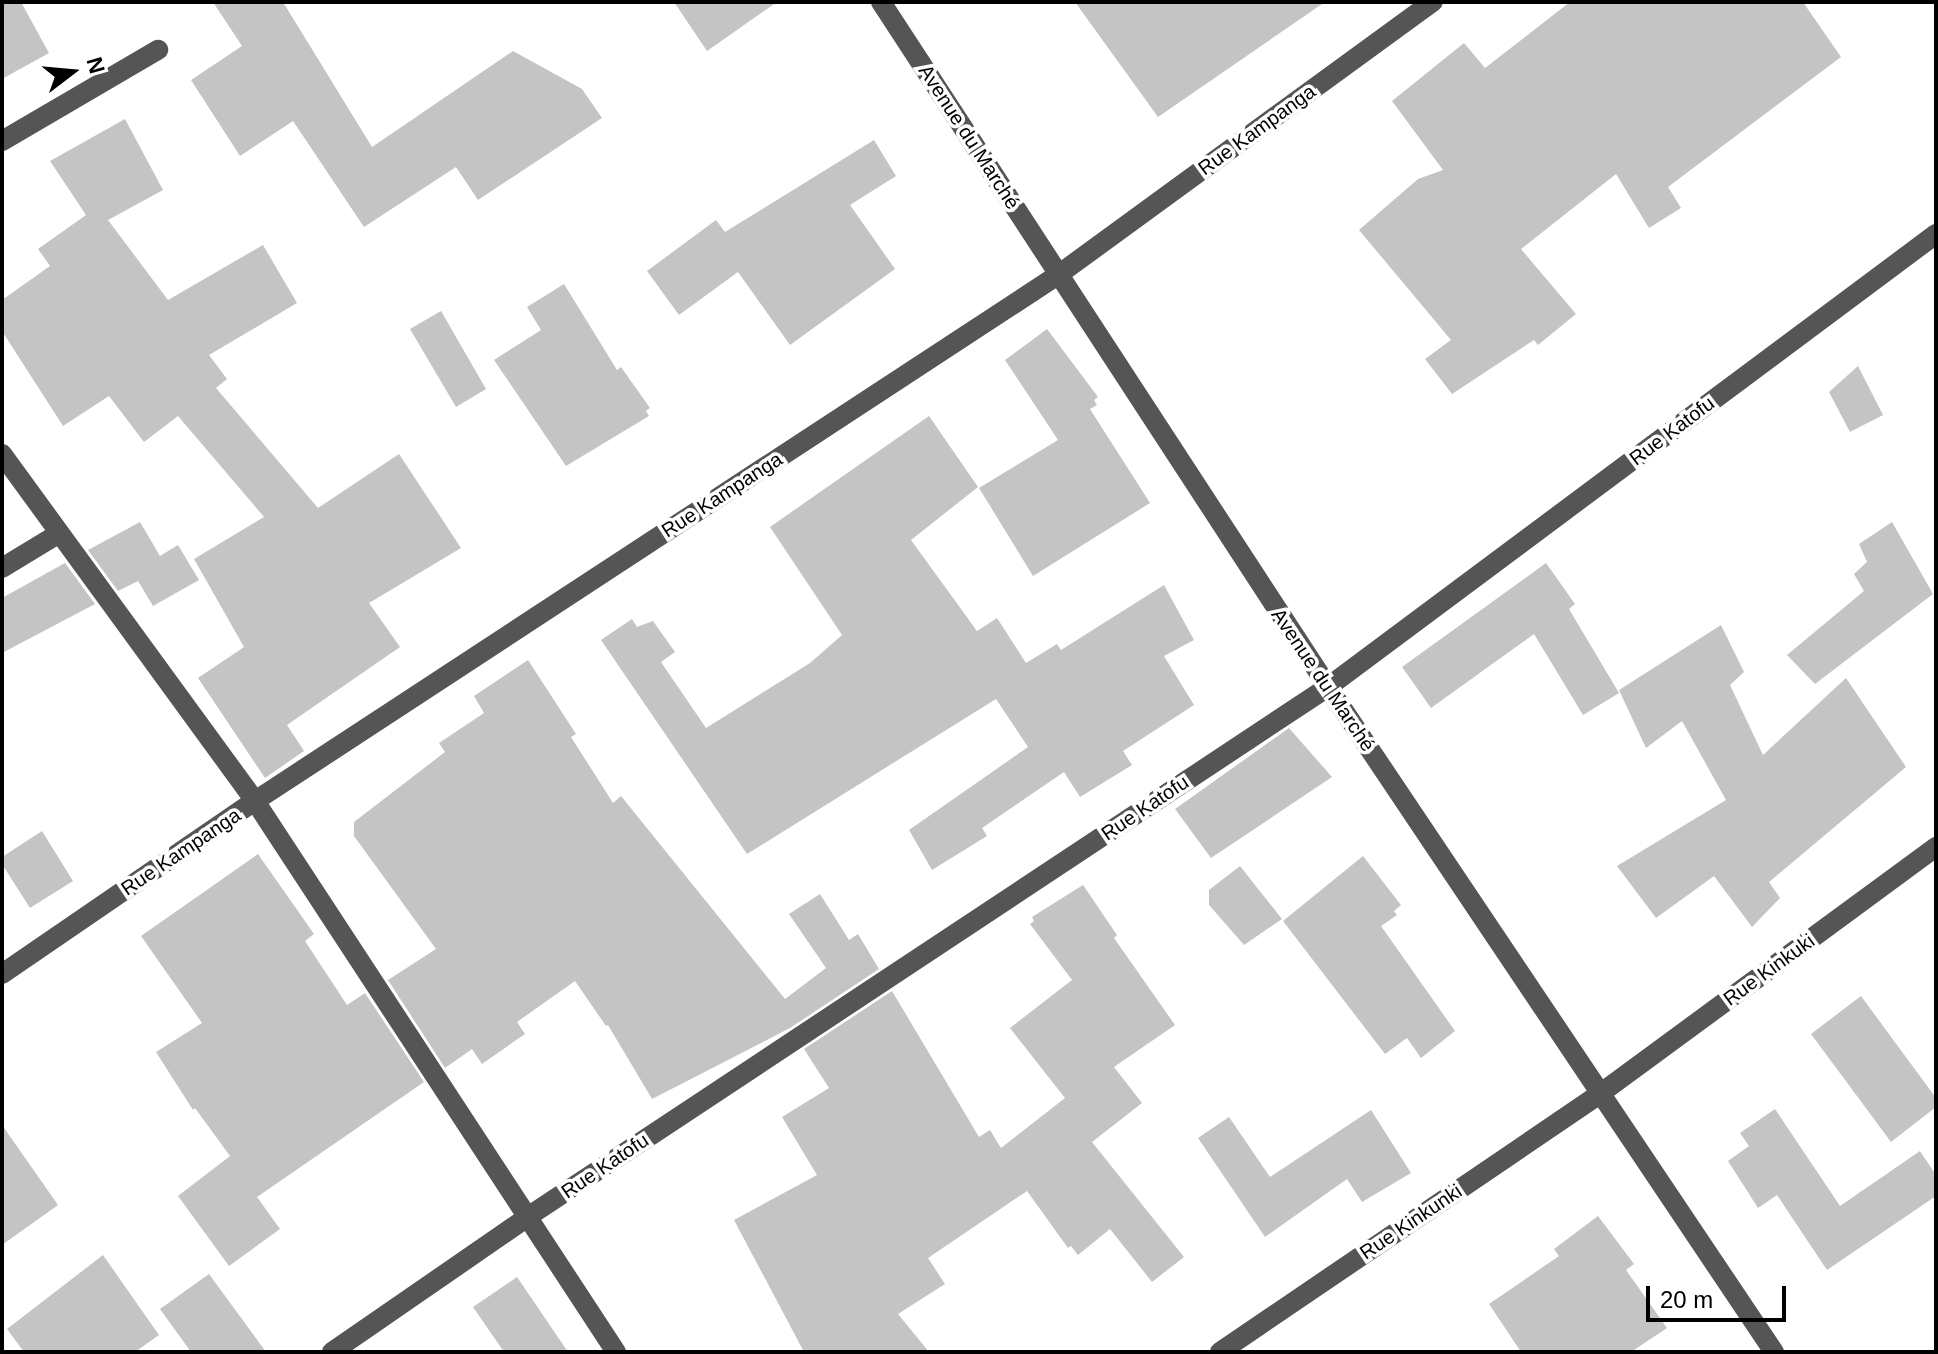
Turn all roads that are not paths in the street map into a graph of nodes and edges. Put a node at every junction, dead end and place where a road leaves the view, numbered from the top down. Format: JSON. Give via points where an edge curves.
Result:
{"nodes":[{"id":1,"x":881,"y":2,"type":"edge"},
{"id":2,"x":1433,"y":2,"type":"edge"},
{"id":3,"x":158,"y":50,"type":"dead end"},
{"id":4,"x":2,"y":141,"type":"edge"},
{"id":5,"x":1936,"y":234,"type":"edge"},
{"id":6,"x":1058,"y":275,"type":"junction"},
{"id":7,"x":2,"y":454,"type":"edge"},
{"id":8,"x":58,"y":534,"type":"junction"},
{"id":9,"x":2,"y":568,"type":"edge"},
{"id":10,"x":1328,"y":687,"type":"junction"},
{"id":11,"x":255,"y":801,"type":"junction"},
{"id":12,"x":1936,"y":847,"type":"edge"},
{"id":13,"x":2,"y":974,"type":"edge"},
{"id":14,"x":1601,"y":1093,"type":"junction"},
{"id":15,"x":529,"y":1216,"type":"junction"},
{"id":16,"x":332,"y":1352,"type":"edge"},
{"id":17,"x":616,"y":1352,"type":"edge"},
{"id":18,"x":1220,"y":1352,"type":"edge"},
{"id":19,"x":1774,"y":1352,"type":"edge"}],
"edges":[{"from":1,"to":6,"type":"street","name":"Avenue du Marché"},
{"from":2,"to":6,"type":"street","name":"Rue Kampanga"},
{"from":3,"to":4,"type":"street"},
{"from":5,"to":10,"type":"street","name":"Rue Katofu"},
{"from":6,"to":10,"type":"street","name":"Avenue du Marché"},
{"from":6,"to":11,"type":"street","name":"Rue Kampanga"},
{"from":7,"to":8,"type":"street"},
{"from":8,"to":9,"type":"street"},
{"from":8,"to":11,"type":"street"},
{"from":10,"to":14,"type":"street","name":"Avenue du Marché"},
{"from":10,"to":15,"type":"street","name":"Rue Katofu"},
{"from":11,"to":13,"type":"street","name":"Rue Kampanga"},
{"from":11,"to":15,"type":"street"},
{"from":12,"to":14,"type":"street","name":"Rue Kinkuki"},
{"from":14,"to":18,"type":"street","name":"Rue Kinkunki"},
{"from":14,"to":19,"type":"street","name":"Avenue du Marché"},
{"from":15,"to":16,"type":"street","name":"Rue Katofu"},
{"from":15,"to":17,"type":"street"}]}
